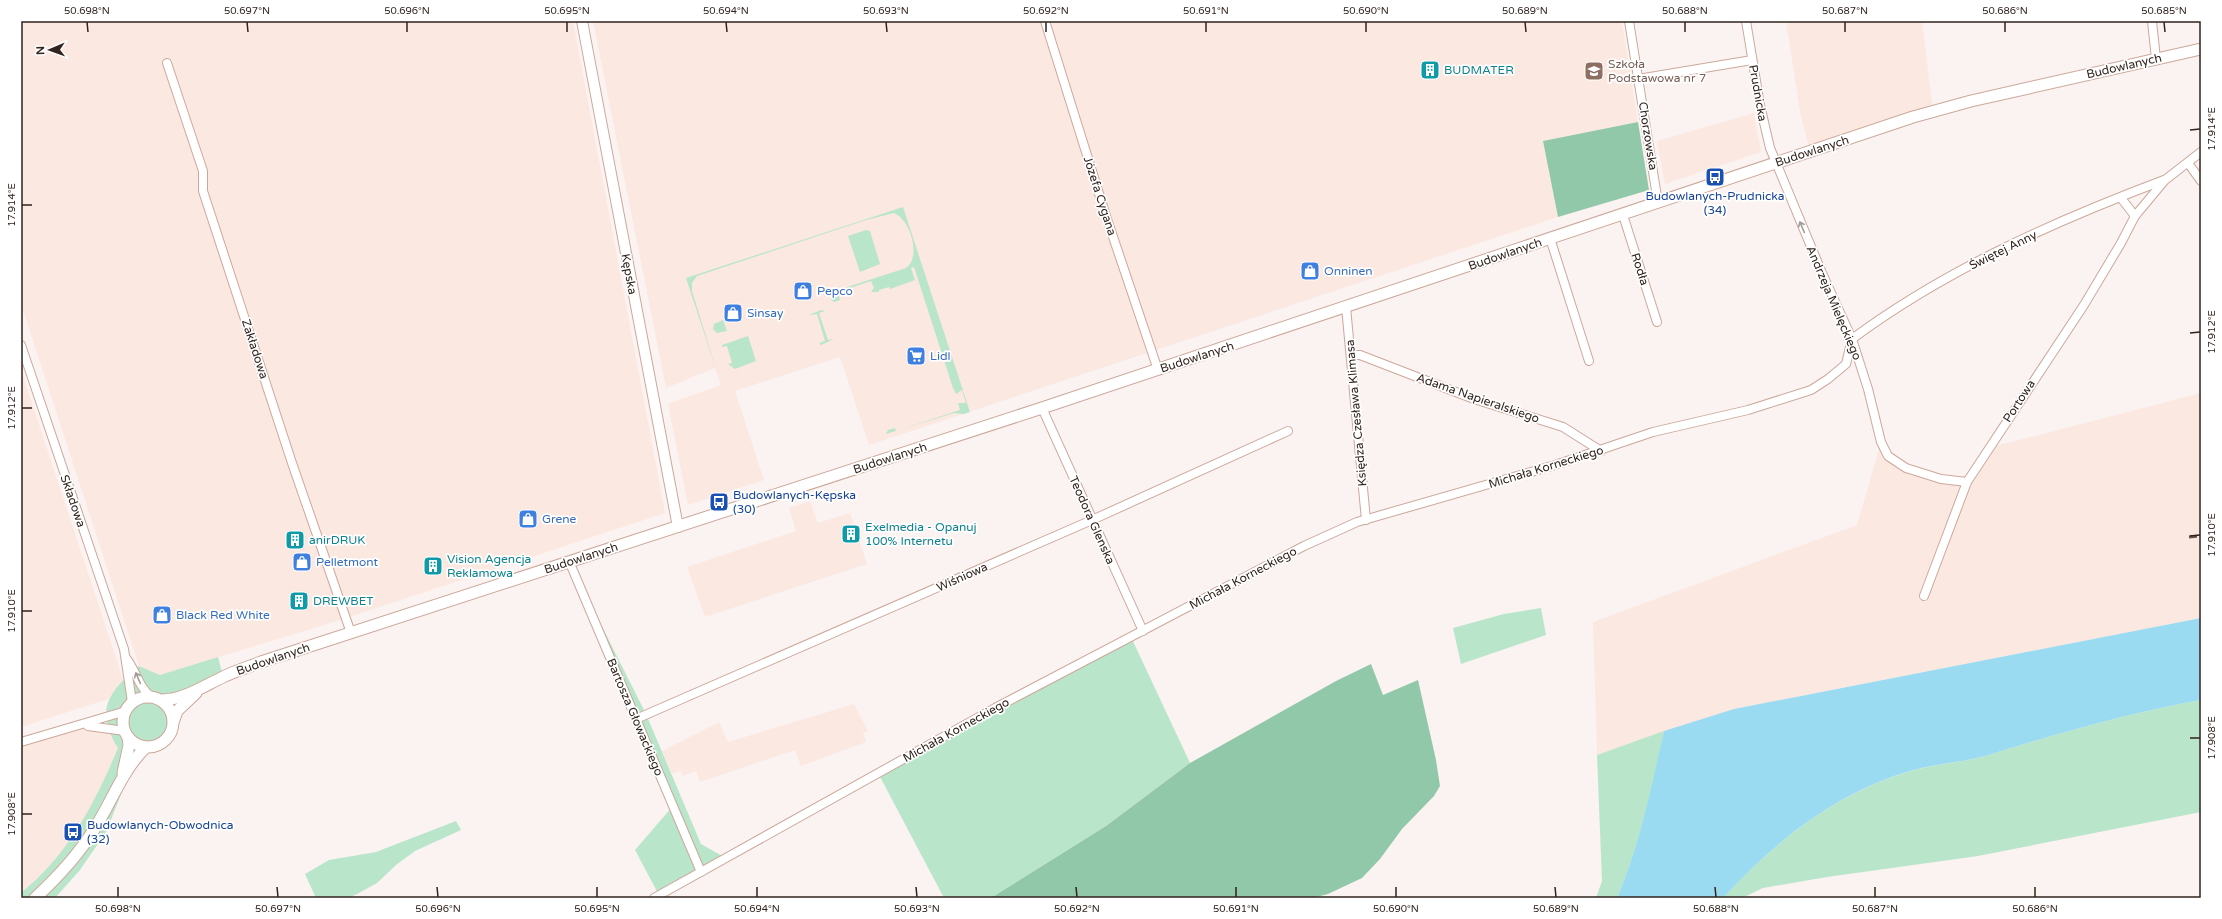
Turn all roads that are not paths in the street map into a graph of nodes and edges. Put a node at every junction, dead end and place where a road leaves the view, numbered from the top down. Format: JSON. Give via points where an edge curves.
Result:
{"nodes":[{"id":1,"x":582,"y":21,"type":"edge"},
{"id":2,"x":1045,"y":21,"type":"edge"},
{"id":3,"x":1629,"y":21,"type":"edge"},
{"id":4,"x":1746,"y":21,"type":"edge"},
{"id":5,"x":2152,"y":21,"type":"edge"},
{"id":6,"x":2201,"y":49,"type":"edge"},
{"id":7,"x":2156,"y":59,"type":"junction"},
{"id":8,"x":1752,"y":60,"type":"junction"},
{"id":9,"x":166,"y":63,"type":"dead end"},
{"id":10,"x":1638,"y":79,"type":"junction"},
{"id":11,"x":2201,"y":152,"type":"edge"},
{"id":12,"x":1776,"y":163,"type":"junction"},
{"id":13,"x":2188,"y":163,"type":"junction"},
{"id":14,"x":2165,"y":180,"type":"junction"},
{"id":15,"x":2201,"y":180,"type":"edge"},
{"id":16,"x":2121,"y":198,"type":"junction"},
{"id":17,"x":1658,"y":203,"type":"junction"},
{"id":18,"x":1623,"y":215,"type":"junction"},
{"id":19,"x":2135,"y":216,"type":"junction"},
{"id":20,"x":1550,"y":238,"type":"junction"},
{"id":21,"x":1346,"y":307,"type":"junction"},
{"id":22,"x":1657,"y":322,"type":"dead end"},
{"id":23,"x":1852,"y":339,"type":"junction"},
{"id":24,"x":21,"y":345,"type":"edge"},
{"id":25,"x":1351,"y":355,"type":"junction"},
{"id":26,"x":1589,"y":361,"type":"dead end"},
{"id":27,"x":1158,"y":370,"type":"junction"},
{"id":28,"x":1042,"y":408,"type":"junction"},
{"id":29,"x":1288,"y":431,"type":"dead end"},
{"id":30,"x":1601,"y":451,"type":"junction"},
{"id":31,"x":1967,"y":482,"type":"junction"},
{"id":32,"x":1092,"y":520,"type":"junction"},
{"id":33,"x":1366,"y":520,"type":"junction"},
{"id":34,"x":678,"y":527,"type":"junction"},
{"id":35,"x":569,"y":561,"type":"junction"},
{"id":36,"x":1924,"y":596,"type":"dead end"},
{"id":37,"x":1143,"y":631,"type":"junction"},
{"id":38,"x":351,"y":632,"type":"junction"},
{"id":39,"x":126,"y":657,"type":"junction"},
{"id":40,"x":201,"y":688,"type":"junction"},
{"id":41,"x":157,"y":699,"type":"junction"},
{"id":42,"x":129,"y":707,"type":"junction"},
{"id":43,"x":636,"y":719,"type":"junction"},
{"id":44,"x":174,"y":720,"type":"junction"},
{"id":45,"x":83,"y":725,"type":"junction"},
{"id":46,"x":127,"y":734,"type":"junction"},
{"id":47,"x":21,"y":742,"type":"edge"},
{"id":48,"x":146,"y":747,"type":"junction"},
{"id":49,"x":122,"y":778,"type":"junction"},
{"id":50,"x":701,"y":872,"type":"junction"},
{"id":51,"x":36,"y":898,"type":"edge"},
{"id":52,"x":654,"y":898,"type":"edge"}],
"edges":[{"from":1,"to":34,"type":"street","name":"Kępska"},
{"from":2,"to":27,"type":"street","name":"Józefa Cygana","via":[[1106,216]]},
{"from":3,"to":10,"type":"street","name":"Chorzowska"},
{"from":4,"to":8,"type":"street","name":"Prudnicka"},
{"from":5,"to":7,"type":"street"},
{"from":6,"to":7,"type":"main road","name":"Budowlanych"},
{"from":7,"to":12,"type":"main road","name":"Budowlanych","via":[[1971,101],[1913,117]]},
{"from":8,"to":10,"type":"street"},
{"from":8,"to":12,"type":"street","name":"Prudnicka","via":[[1766,135]]},
{"from":9,"to":38,"type":"street","name":"Zakładowa","via":[[203,171],[203,190],[208,206],[292,463]]},
{"from":10,"to":17,"type":"street","name":"Chorzowska"},
{"from":11,"to":13,"type":"street","name":"Świętej Anny"},
{"from":12,"to":17,"type":"main road","name":"Budowlanych"},
{"from":23,"to":12,"type":"street","name":"Andrzeja Mielęckiego","one_way":true},
{"from":13,"to":14,"type":"street","name":"Świętej Anny"},
{"from":13,"to":15,"type":"street"},
{"from":14,"to":16,"type":"street","name":"Świętej Anny"},
{"from":14,"to":19,"type":"street","name":"Świętej Anny"},
{"from":16,"to":19,"type":"street"},
{"from":16,"to":23,"type":"street","name":"Świętej Anny","via":[[1980,260],[1902,303]]},
{"from":17,"to":18,"type":"main road","name":"Budowlanych"},
{"from":18,"to":20,"type":"main road","name":"Budowlanych"},
{"from":18,"to":22,"type":"street","name":"Rodła"},
{"from":19,"to":31,"type":"street","name":"Portowa","via":[[2084,304]]},
{"from":20,"to":21,"type":"main road","name":"Budowlanych"},
{"from":20,"to":26,"type":"street"},
{"from":21,"to":25,"type":"street","name":"Księdza Czesława Klimasa"},
{"from":21,"to":27,"type":"main road","name":"Budowlanych"},
{"from":23,"to":30,"type":"street","name":"Michała Korneckiego","via":[[1846,364],[1811,390],[1753,408],[1653,432]]},
{"from":23,"to":31,"type":"street","name":"Andrzeja Mielęckiego","via":[[1868,389],[1880,442],[1888,456],[1906,468],[1941,479]]},
{"from":24,"to":39,"type":"street","name":"Składowa"},
{"from":25,"to":30,"type":"street","name":"Adama Napieralskiego","via":[[1360,355],[1474,399],[1563,426]]},
{"from":25,"to":33,"type":"street","name":"Księdza Czesława Klimasa"},
{"from":27,"to":28,"type":"main road","name":"Budowlanych"},
{"from":28,"to":32,"type":"street","name":"Teodora Glenska"},
{"from":28,"to":34,"type":"main road","name":"Budowlanych"},
{"from":29,"to":32,"type":"street","name":"Wiśniowa"},
{"from":30,"to":33,"type":"street","name":"Michała Korneckiego"},
{"from":31,"to":36,"type":"street","name":"Portowa"},
{"from":32,"to":37,"type":"street","name":"Teodora Glenska"},
{"from":32,"to":43,"type":"street","name":"Wiśniowa"},
{"from":33,"to":37,"type":"street","name":"Michała Korneckiego","via":[[1304,546]]},
{"from":34,"to":35,"type":"main road","name":"Budowlanych"},
{"from":35,"to":38,"type":"main road","name":"Budowlanych"},
{"from":35,"to":43,"type":"street","name":"Bartosza Głowackiego"},
{"from":37,"to":50,"type":"street","name":"Michała Korneckiego","via":[[995,708]]},
{"from":38,"to":40,"type":"main road","name":"Budowlanych","via":[[242,669]]},
{"from":41,"to":39,"type":"street","name":"Składowa","one_way":true,"via":[[145,693]]},
{"from":39,"to":42,"type":"street","name":"Składowa"},
{"from":40,"to":41,"type":"main road","name":"Budowlanych","via":[[168,700]]},
{"from":40,"to":44,"type":"main road","name":"Budowlanych","via":[[177,711]]},
{"from":41,"to":42,"type":"main road","via":[[140,698]]},
{"from":41,"to":44,"type":"main road","via":[[169,706]]},
{"from":42,"to":45,"type":"street"},
{"from":42,"to":46,"type":"main road","via":[[124,725]]},
{"from":43,"to":50,"type":"street","name":"Bartosza Głowackiego"},
{"from":44,"to":48,"type":"main road","via":[[166,740]]},
{"from":45,"to":46,"type":"street"},
{"from":45,"to":47,"type":"street"},
{"from":46,"to":48,"type":"main road","via":[[139,745]]},
{"from":46,"to":49,"type":"main road","via":[[130,745]]},
{"from":48,"to":49,"type":"main road"},
{"from":49,"to":51,"type":"main road","via":[[85,843],[57,878]]},
{"from":50,"to":52,"type":"street","name":"Michała Korneckiego"}]}
